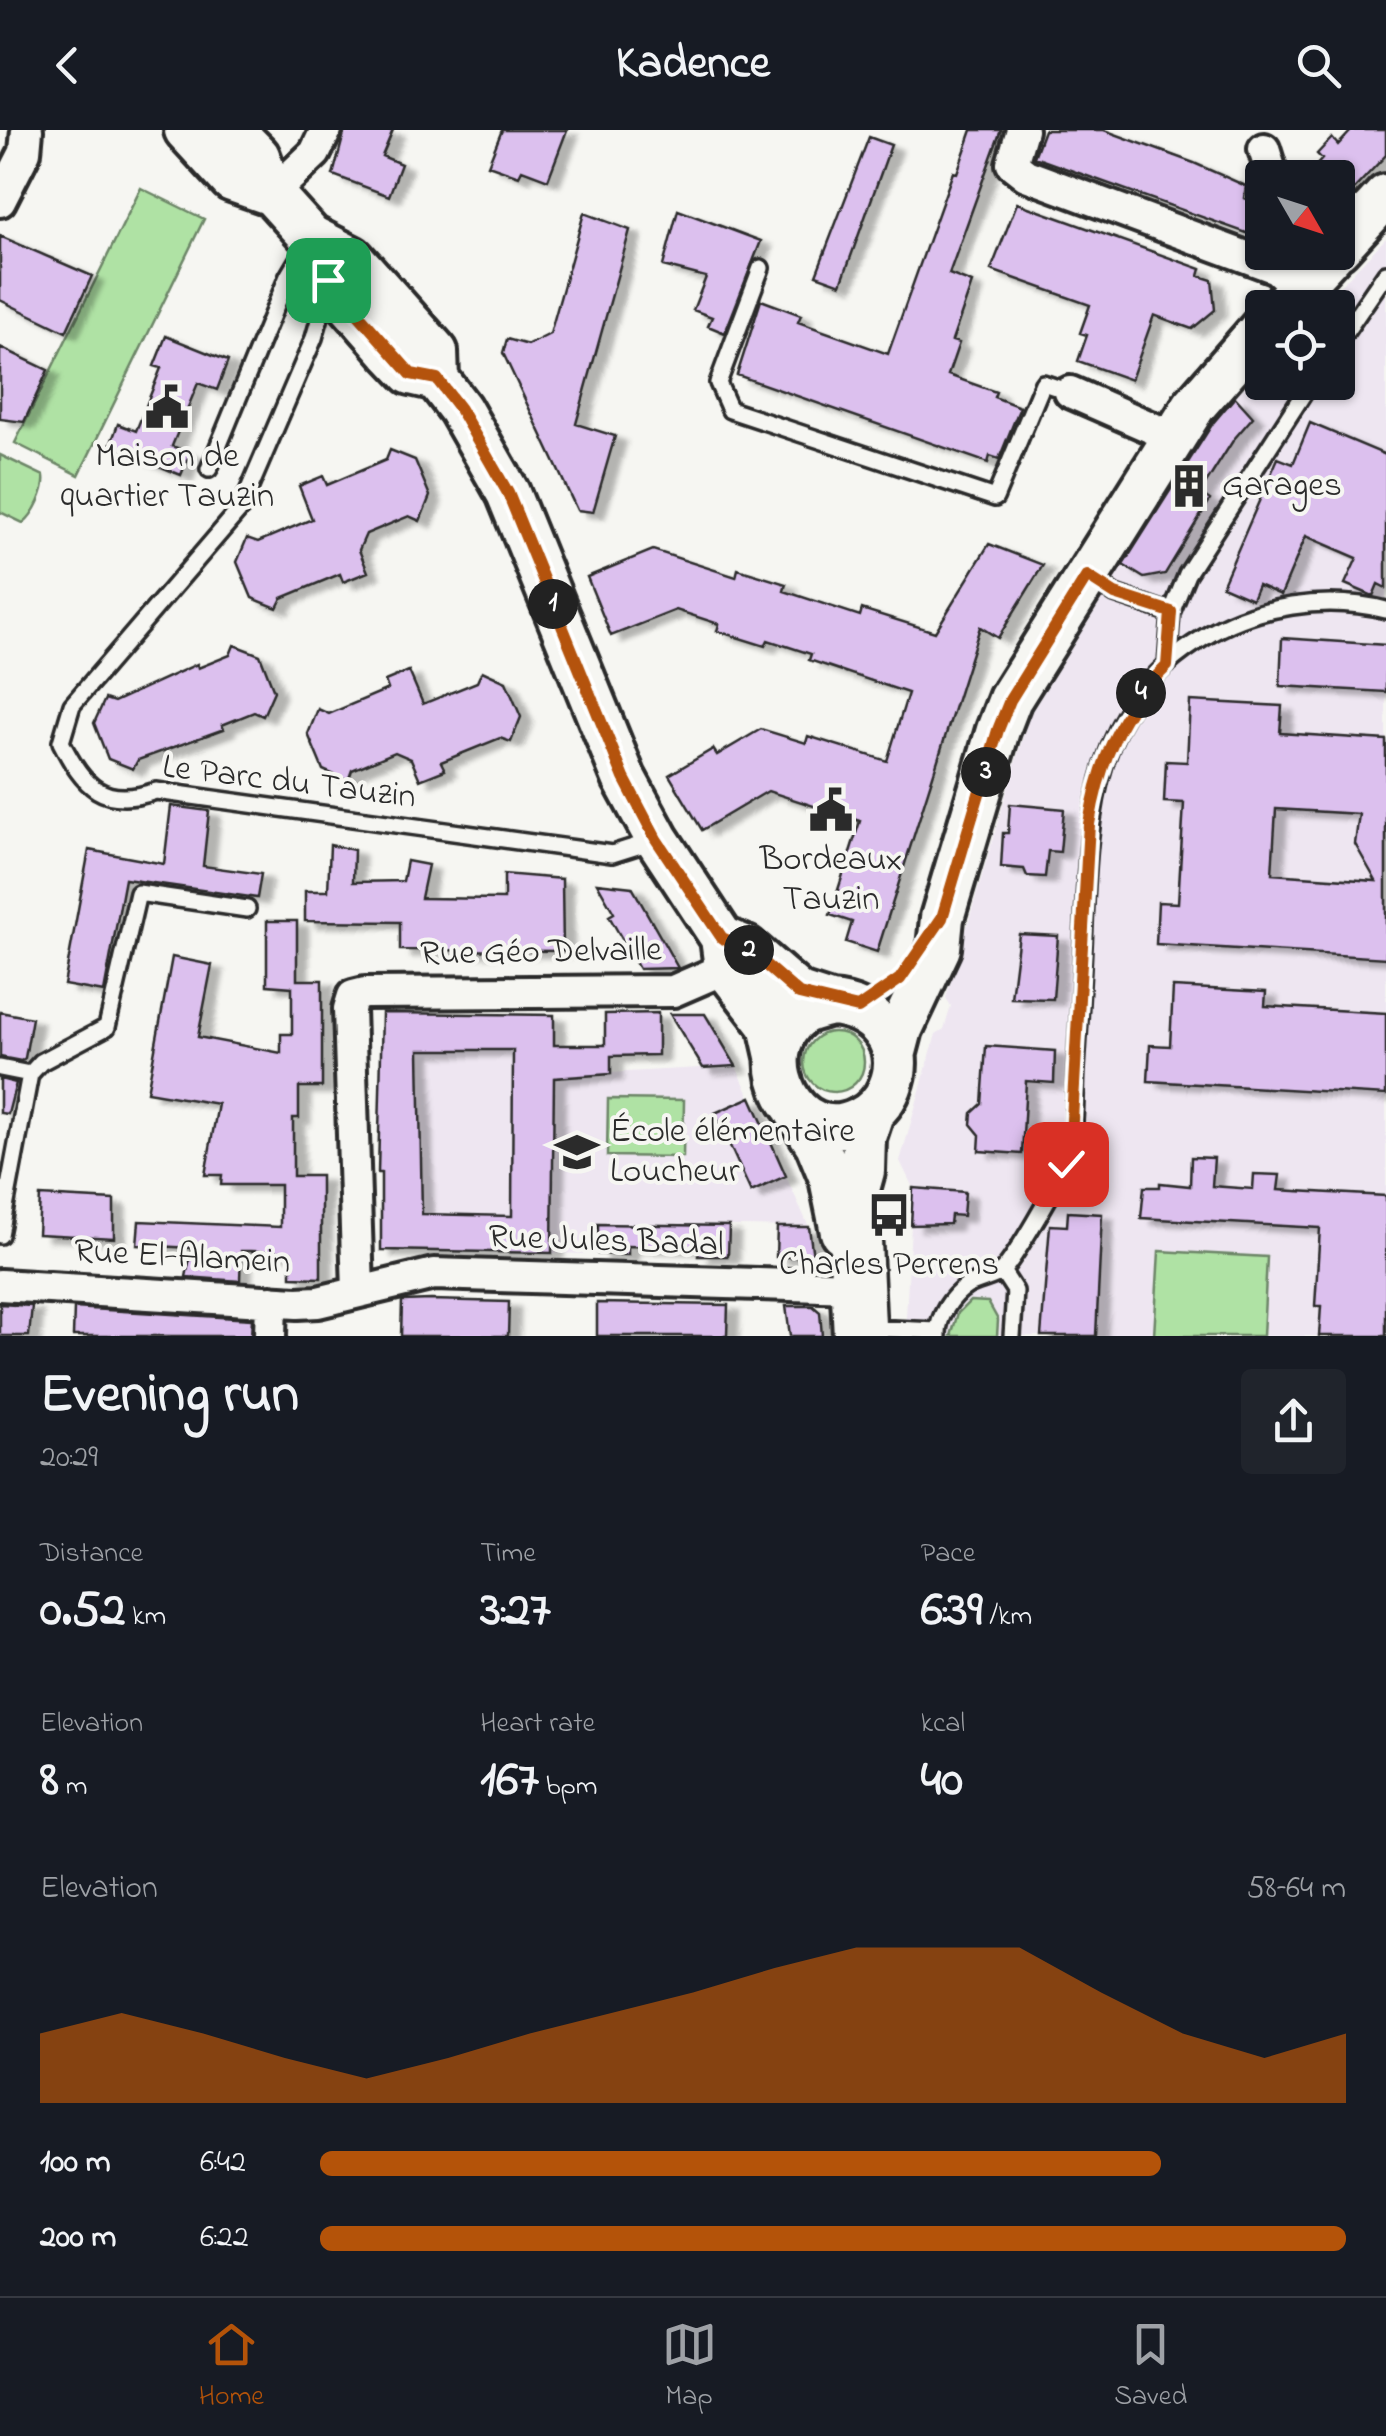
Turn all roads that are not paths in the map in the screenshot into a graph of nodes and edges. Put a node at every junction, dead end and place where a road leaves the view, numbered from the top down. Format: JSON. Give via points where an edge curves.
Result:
{"nodes":[{"id":1,"x":26,"y":130,"type":"edge"},
{"id":2,"x":186,"y":130,"type":"edge"},
{"id":3,"x":232,"y":130,"type":"edge"},
{"id":4,"x":326,"y":130,"type":"edge"},
{"id":5,"x":1022,"y":130,"type":"edge"},
{"id":6,"x":272,"y":194,"type":"junction"},
{"id":7,"x":1386,"y":196,"type":"edge"},
{"id":8,"x":0,"y":202,"type":"edge"},
{"id":9,"x":1355,"y":227,"type":"edge"},
{"id":10,"x":311,"y":237,"type":"junction"},
{"id":11,"x":1245,"y":256,"type":"edge"},
{"id":12,"x":761,"y":268,"type":"dead end"},
{"id":13,"x":1386,"y":273,"type":"edge"},
{"id":14,"x":328,"y":280,"type":"junction"},
{"id":15,"x":1355,"y":318,"type":"edge"},
{"id":16,"x":1245,"y":346,"type":"edge"},
{"id":17,"x":437,"y":379,"type":"junction"},
{"id":18,"x":1070,"y":392,"type":"joint"},
{"id":19,"x":1299,"y":400,"type":"edge"},
{"id":20,"x":1174,"y":436,"type":"junction"},
{"id":21,"x":209,"y":469,"type":"dead end"},
{"id":22,"x":1087,"y":576,"type":"junction"},
{"id":23,"x":1386,"y":610,"type":"edge"},
{"id":24,"x":1171,"y":612,"type":"junction"},
{"id":25,"x":1167,"y":666,"type":"junction"},
{"id":26,"x":656,"y":839,"type":"junction"},
{"id":27,"x":246,"y":909,"type":"dead end"},
{"id":28,"x":942,"y":918,"type":"junction"},
{"id":29,"x":724,"y":953,"type":"junction"},
{"id":30,"x":844,"y":1006,"type":"junction"},
{"id":31,"x":895,"y":1052,"type":"junction"},
{"id":32,"x":778,"y":1056,"type":"junction"},
{"id":33,"x":0,"y":1068,"type":"edge"},
{"id":34,"x":30,"y":1074,"type":"junction"},
{"id":35,"x":795,"y":1110,"type":"junction"},
{"id":36,"x":872,"y":1113,"type":"junction"},
{"id":37,"x":863,"y":1171,"type":"junction"},
{"id":38,"x":0,"y":1235,"type":"edge"},
{"id":39,"x":1002,"y":1270,"type":"junction"},
{"id":40,"x":0,"y":1285,"type":"edge"},
{"id":41,"x":358,"y":1291,"type":"junction"},
{"id":42,"x":271,"y":1301,"type":"junction"},
{"id":43,"x":862,"y":1312,"type":"edge"},
{"id":44,"x":937,"y":1334,"type":"edge"},
{"id":45,"x":270,"y":1336,"type":"edge"},
{"id":46,"x":1012,"y":1336,"type":"edge"}],
"edges":[{"from":1,"to":8,"type":"street","via":[[25,152]]},
{"from":2,"to":6,"type":"street","via":[[232,180]]},
{"from":3,"to":6,"type":"street","via":[[258,156]]},
{"from":4,"to":6,"type":"street","via":[[314,153]]},
{"from":5,"to":11,"type":"street","via":[[1012,164],[1026,174]]},
{"from":6,"to":10,"type":"street"},
{"from":7,"to":9,"type":"street"},
{"from":10,"to":14,"type":"street"},
{"from":10,"to":17,"type":"street","via":[[352,258],[414,326],[436,352]]},
{"from":10,"to":21,"type":"lane","via":[[288,276]]},
{"from":12,"to":18,"type":"lane","via":[[718,382],[730,410],[995,498],[1042,383]]},
{"from":13,"to":15,"type":"lane"},
{"from":14,"to":17,"type":"street","via":[[411,374]]},
{"from":14,"to":26,"type":"lane","name":"Le Parc du Tauzin","via":[[314,338],[242,508],[72,705],[61,742],[77,773],[102,795],[131,799],[156,791],[568,850],[612,854]]},
{"from":16,"to":20,"type":"street"},
{"from":17,"to":26,"type":"street","via":[[508,493],[624,778]]},
{"from":18,"to":20,"type":"street"},
{"from":19,"to":24,"type":"lane","via":[[1187,574]]},
{"from":20,"to":22,"type":"street"},
{"from":22,"to":24,"type":"lane","via":[[1115,594]]},
{"from":22,"to":28,"type":"street","via":[[1010,700]]},
{"from":23,"to":25,"type":"lane","via":[[1318,603],[1272,610],[1220,626]]},
{"from":24,"to":25,"type":"lane"},
{"from":25,"to":39,"type":"lane","via":[[1123,718],[1094,792],[1066,1164]]},
{"from":26,"to":29,"type":"street"},
{"from":27,"to":34,"type":"lane","via":[[138,893],[107,1027]]},
{"from":28,"to":30,"type":"street","via":[[900,979]]},
{"from":28,"to":31,"type":"street","via":[[940,948]]},
{"from":29,"to":30,"type":"street","via":[[746,948],[799,994]]},
{"from":29,"to":32,"type":"street","via":[[770,1024]]},
{"from":29,"to":41,"type":"street","name":"Rue Géo Delvaille","via":[[673,990],[354,996]]},
{"from":30,"to":31,"type":"street","via":[[889,1034]]},
{"from":30,"to":32,"type":"street","via":[[803,1012],[786,1030]]},
{"from":31,"to":36,"type":"street","via":[[896,1074]]},
{"from":32,"to":35,"type":"street","via":[[776,1073]]},
{"from":33,"to":34,"type":"lane"},
{"from":34,"to":38,"type":"lane"},
{"from":35,"to":36,"type":"street","via":[[833,1128]]},
{"from":35,"to":43,"type":"street","via":[[831,1178]]},
{"from":36,"to":37,"type":"street"},
{"from":37,"to":43,"type":"street","via":[[855,1200]]},
{"from":37,"to":43,"type":"lane","via":[[872,1194]]},
{"from":39,"to":44,"type":"lane","via":[[965,1287],[948,1305]]},
{"from":39,"to":46,"type":"lane","via":[[1015,1291]]},
{"from":40,"to":42,"type":"street","name":"Rue El-Alamein"},
{"from":41,"to":42,"type":"street","name":"Rue El-Alamein","via":[[318,1302]]},
{"from":41,"to":43,"type":"street","name":"Rue Jules Badal","via":[[434,1274]]},
{"from":42,"to":45,"type":"street"},
{"from":43,"to":44,"type":"lane"}]}
